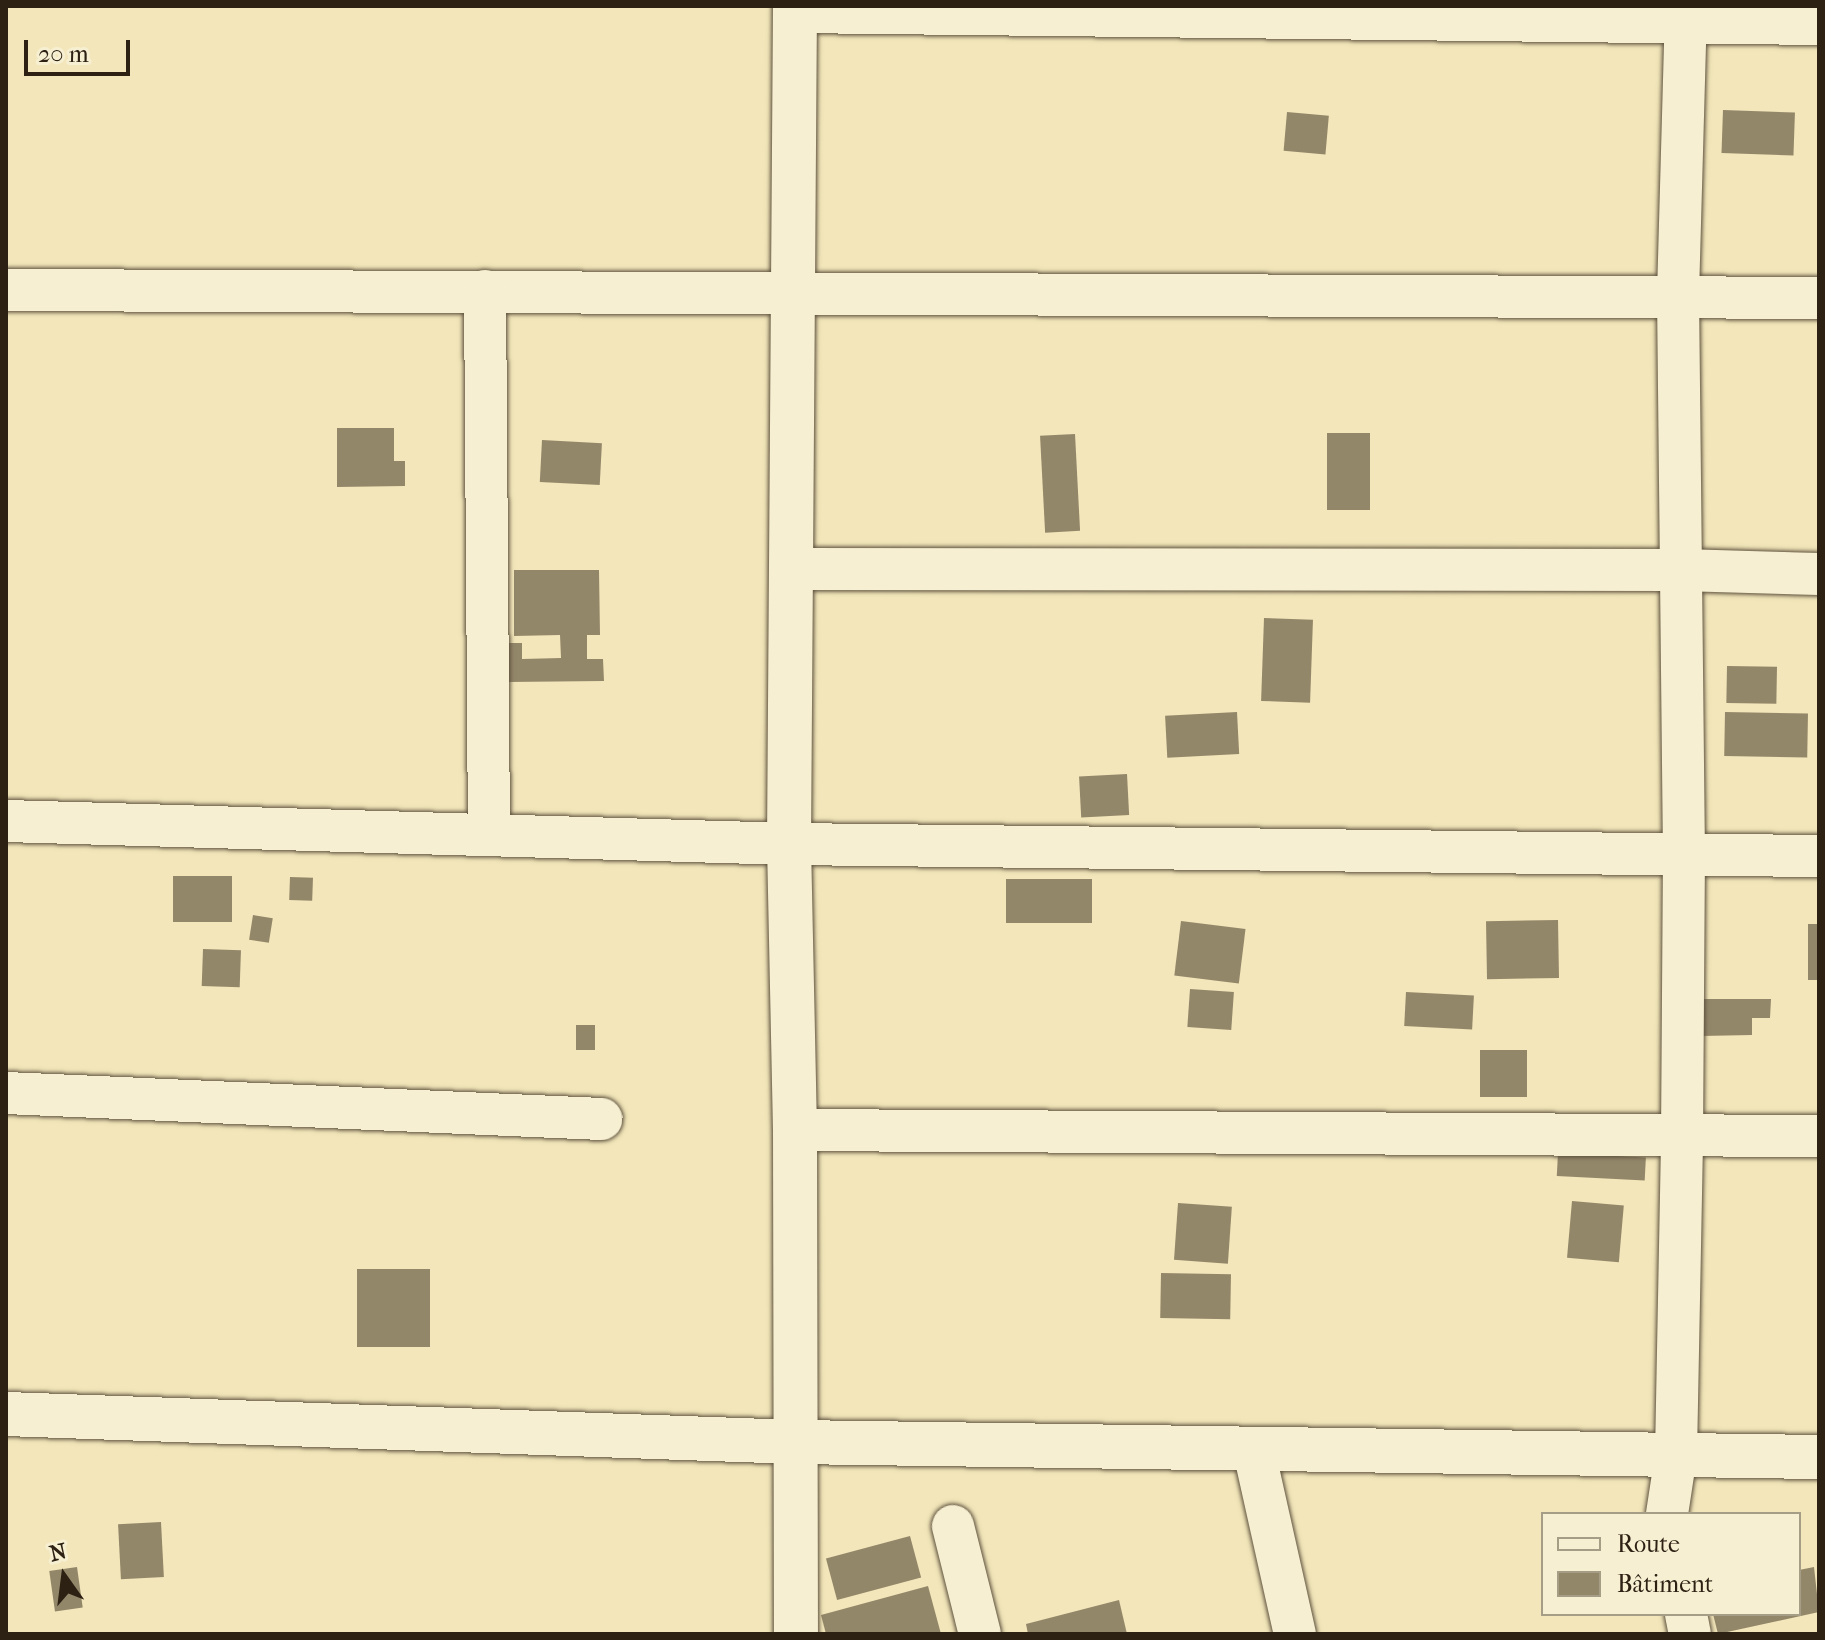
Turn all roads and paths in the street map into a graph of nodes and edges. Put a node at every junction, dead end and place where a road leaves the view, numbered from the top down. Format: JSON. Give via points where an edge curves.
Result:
{"nodes":[{"id":1,"x":795,"y":9,"type":"edge"},
{"id":2,"x":1686,"y":14,"type":"edge"},
{"id":3,"x":1819,"y":24,"type":"edge"},
{"id":4,"x":6,"y":290,"type":"edge"},
{"id":5,"x":485,"y":291,"type":"junction"},
{"id":6,"x":791,"y":291,"type":"junction"},
{"id":7,"x":1678,"y":295,"type":"junction"},
{"id":8,"x":1819,"y":298,"type":"edge"},
{"id":9,"x":792,"y":569,"type":"junction"},
{"id":10,"x":1681,"y":570,"type":"junction"},
{"id":11,"x":1819,"y":574,"type":"edge"},
{"id":12,"x":6,"y":821,"type":"edge"},
{"id":13,"x":489,"y":835,"type":"junction"},
{"id":14,"x":789,"y":844,"type":"junction"},
{"id":15,"x":1819,"y":856,"type":"edge"},
{"id":16,"x":1684,"y":857,"type":"junction"},
{"id":17,"x":6,"y":1093,"type":"edge"},
{"id":18,"x":601,"y":1119,"type":"dead end"},
{"id":19,"x":795,"y":1130,"type":"junction"},
{"id":20,"x":1819,"y":1136,"type":"edge"},
{"id":21,"x":1682,"y":1138,"type":"junction"},
{"id":22,"x":6,"y":1414,"type":"edge"},
{"id":23,"x":795,"y":1442,"type":"junction"},
{"id":24,"x":1254,"y":1451,"type":"junction"},
{"id":25,"x":1676,"y":1455,"type":"junction"},
{"id":26,"x":1819,"y":1457,"type":"edge"},
{"id":27,"x":1667,"y":1512,"type":"edge"},
{"id":28,"x":953,"y":1526,"type":"dead end"},
{"id":29,"x":796,"y":1634,"type":"edge"},
{"id":30,"x":980,"y":1634,"type":"edge"},
{"id":31,"x":1295,"y":1634,"type":"edge"}],
"edges":[{"from":1,"to":2,"type":"street"},
{"from":1,"to":6,"type":"street"},
{"from":2,"to":3,"type":"street"},
{"from":2,"to":7,"type":"street"},
{"from":4,"to":5,"type":"street"},
{"from":5,"to":6,"type":"street"},
{"from":5,"to":13,"type":"street"},
{"from":6,"to":7,"type":"street"},
{"from":6,"to":9,"type":"street"},
{"from":7,"to":8,"type":"street"},
{"from":7,"to":10,"type":"street"},
{"from":9,"to":10,"type":"street"},
{"from":9,"to":14,"type":"street"},
{"from":10,"to":11,"type":"street"},
{"from":10,"to":16,"type":"street"},
{"from":12,"to":13,"type":"street"},
{"from":13,"to":14,"type":"street"},
{"from":14,"to":16,"type":"street"},
{"from":14,"to":19,"type":"street"},
{"from":15,"to":16,"type":"street"},
{"from":16,"to":21,"type":"street"},
{"from":17,"to":18,"type":"street"},
{"from":19,"to":21,"type":"street"},
{"from":19,"to":23,"type":"street"},
{"from":20,"to":21,"type":"street"},
{"from":21,"to":25,"type":"street"},
{"from":22,"to":23,"type":"street"},
{"from":23,"to":24,"type":"street"},
{"from":23,"to":29,"type":"street"},
{"from":24,"to":25,"type":"street"},
{"from":24,"to":31,"type":"street"},
{"from":25,"to":26,"type":"street"},
{"from":25,"to":27,"type":"street"},
{"from":28,"to":30,"type":"street"}]}
